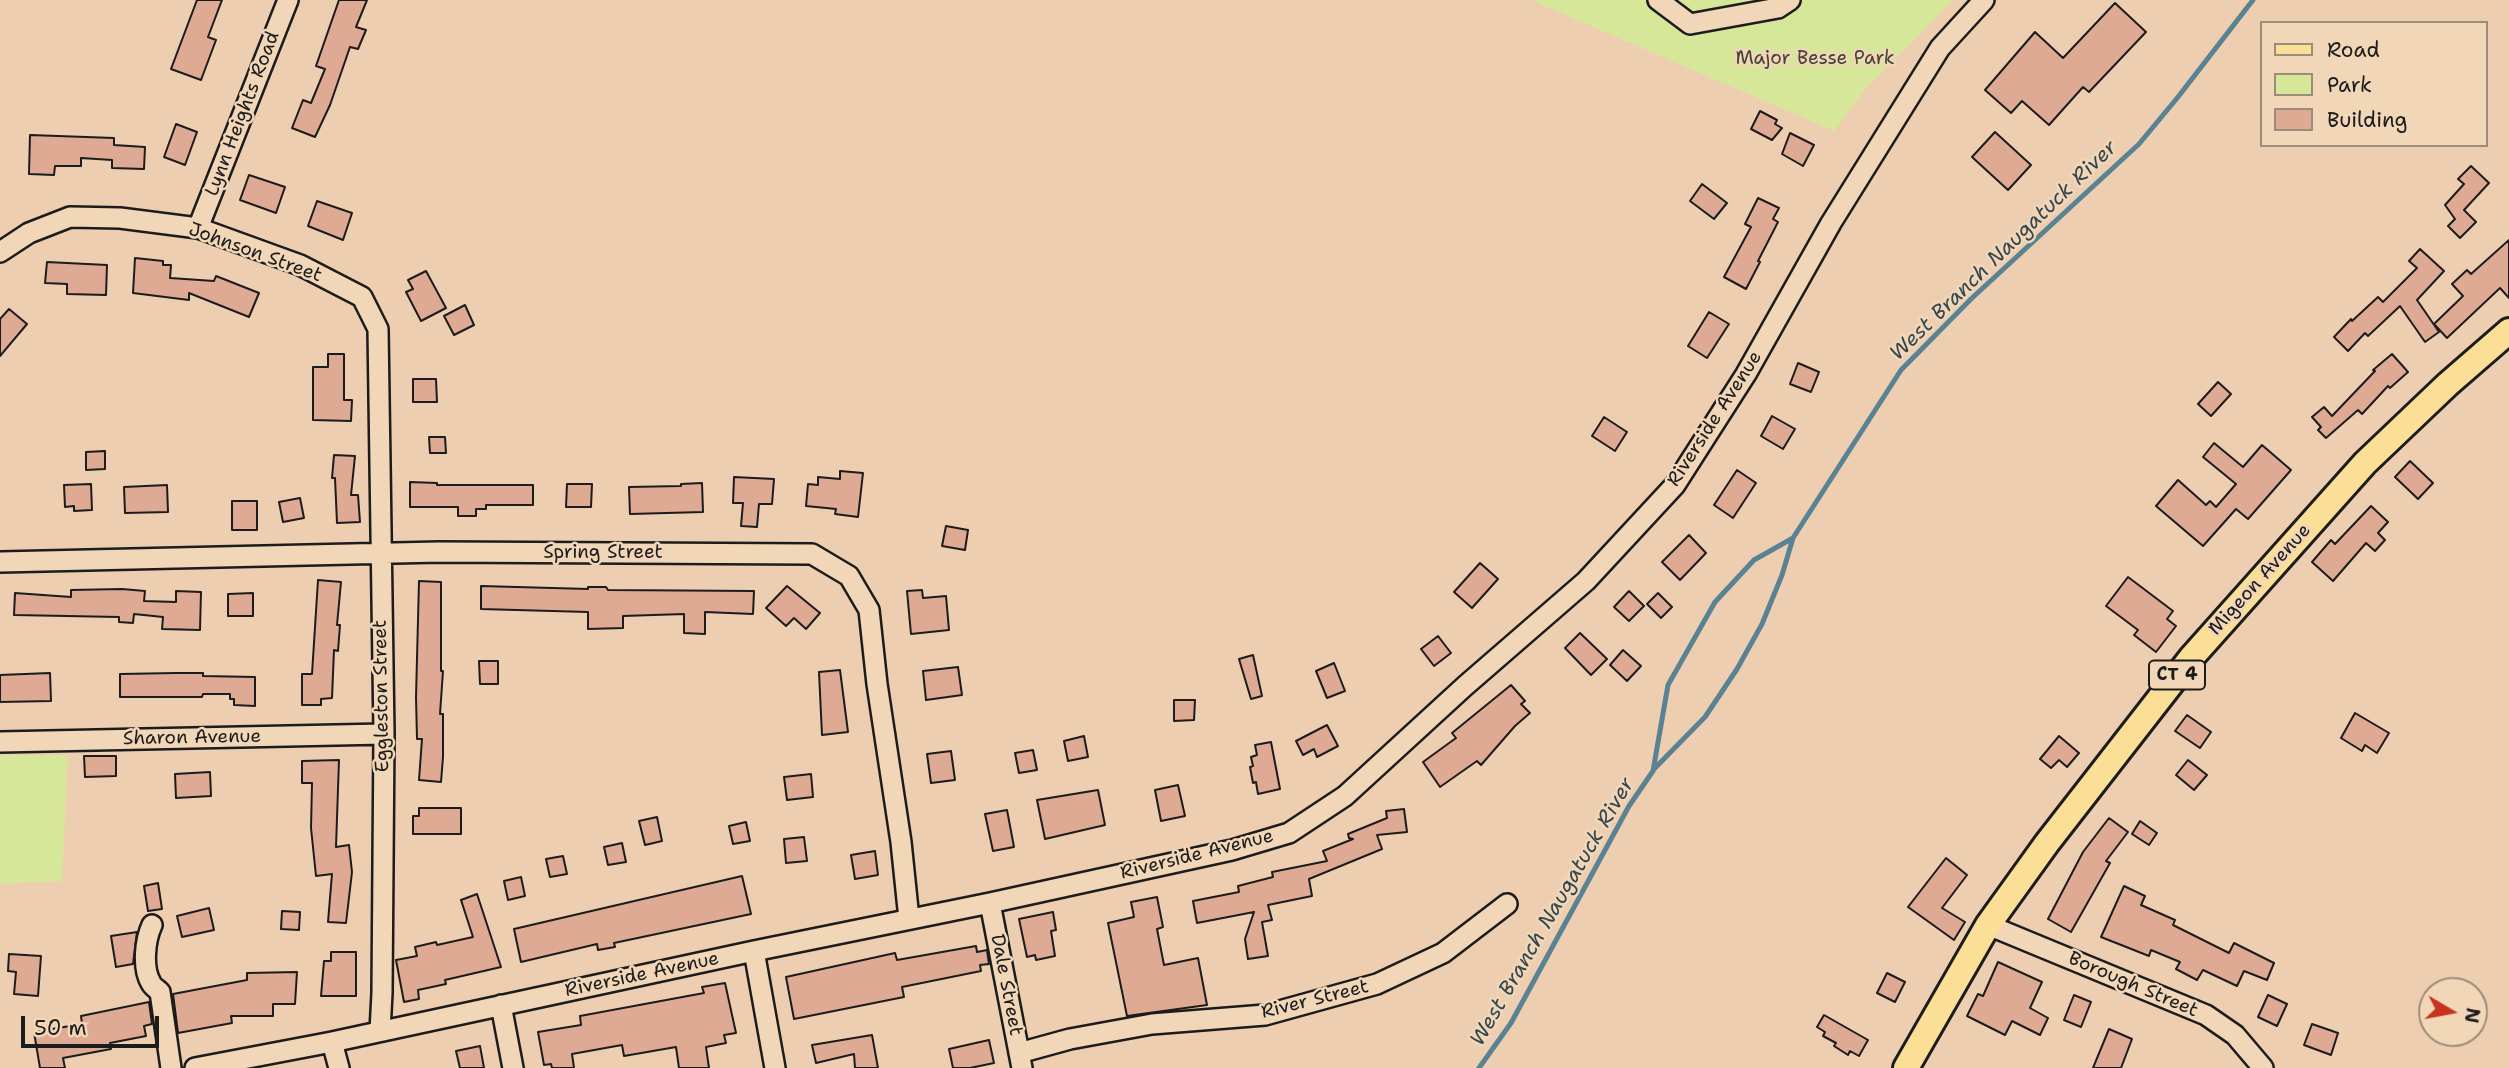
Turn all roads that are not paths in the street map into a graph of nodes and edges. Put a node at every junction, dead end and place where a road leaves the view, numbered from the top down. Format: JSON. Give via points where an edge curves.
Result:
{"nodes":[{"id":1,"x":288,"y":0,"type":"edge"},
{"id":2,"x":1658,"y":0,"type":"edge"},
{"id":3,"x":1790,"y":0,"type":"edge"},
{"id":4,"x":1984,"y":0,"type":"edge"},
{"id":5,"x":198,"y":228,"type":"junction"},
{"id":6,"x":0,"y":252,"type":"edge"},
{"id":7,"x":2509,"y":331,"type":"edge"},
{"id":8,"x":380,"y":362,"type":"joint"},
{"id":9,"x":380,"y":553,"type":"junction"},
{"id":10,"x":0,"y":562,"type":"edge"},
{"id":11,"x":384,"y":734,"type":"junction"},
{"id":12,"x":0,"y":742,"type":"edge"},
{"id":13,"x":990,"y":903,"type":"junction"},
{"id":14,"x":1507,"y":904,"type":"dead end"},
{"id":15,"x":909,"y":919,"type":"junction"},
{"id":16,"x":152,"y":925,"type":"dead end"},
{"id":17,"x":1988,"y":925,"type":"junction"},
{"id":18,"x":754,"y":951,"type":"junction"},
{"id":19,"x":501,"y":1005,"type":"junction"},
{"id":20,"x":380,"y":1031,"type":"junction"},
{"id":21,"x":332,"y":1042,"type":"junction"},
{"id":22,"x":1021,"y":1060,"type":"edge"},
{"id":23,"x":171,"y":1068,"type":"edge"},
{"id":24,"x":195,"y":1068,"type":"edge"},
{"id":25,"x":339,"y":1068,"type":"edge"},
{"id":26,"x":513,"y":1068,"type":"edge"},
{"id":27,"x":775,"y":1068,"type":"edge"},
{"id":28,"x":1906,"y":1068,"type":"edge"},
{"id":29,"x":2263,"y":1068,"type":"edge"}],
"edges":[{"from":1,"to":5,"type":"street","name":"Lynn Heights Road"},
{"from":2,"to":3,"type":"street","via":[[1690,24],[1778,8]]},
{"from":4,"to":13,"type":"street","name":"Riverside Avenue","via":[[1940,48],[1675,485],[1586,581],[1345,796],[1289,833],[1232,850]]},
{"from":5,"to":6,"type":"street","name":"Johnson Street","via":[[70,217],[29,233]]},
{"from":5,"to":8,"type":"street","name":"Johnson Street","via":[[300,265],[362,297],[378,329]]},
{"from":7,"to":17,"type":"main road","name":"Migeon Avenue","number":"CT 4","via":[[2365,463],[2197,651],[2046,843]]},
{"from":8,"to":9,"type":"street","name":"Eggleston Street"},
{"from":9,"to":10,"type":"street","name":"Spring Street"},
{"from":9,"to":11,"type":"street","name":"Eggleston Street"},
{"from":9,"to":15,"type":"street","name":"Spring Street","via":[[812,554],[849,576],[869,610]]},
{"from":11,"to":12,"type":"street","name":"Sharon Avenue"},
{"from":11,"to":20,"type":"street","name":"Eggleston Street"},
{"from":13,"to":15,"type":"street","name":"Riverside Avenue"},
{"from":13,"to":22,"type":"street","name":"Dale Street"},
{"from":14,"to":22,"type":"street","name":"River Street","via":[[1443,953],[1377,984],[1265,1015],[1152,1024],[1070,1039]]},
{"from":15,"to":18,"type":"street","name":"Riverside Avenue"},
{"from":16,"to":23,"type":"street","via":[[146,939],[146,961],[150,983],[160,992]]},
{"from":17,"to":28,"type":"main road","name":"Migeon Avenue","number":"CT 4"},
{"from":17,"to":29,"type":"street","name":"Borough Street","via":[[2206,1015],[2235,1035]]},
{"from":18,"to":19,"type":"street","name":"Riverside Avenue"},
{"from":18,"to":27,"type":"street"},
{"from":19,"to":20,"type":"street","name":"Riverside Avenue"},
{"from":19,"to":26,"type":"street"},
{"from":20,"to":21,"type":"street","name":"Riverside Avenue"},
{"from":21,"to":24,"type":"street","name":"Riverside Avenue"},
{"from":21,"to":25,"type":"street"}]}
